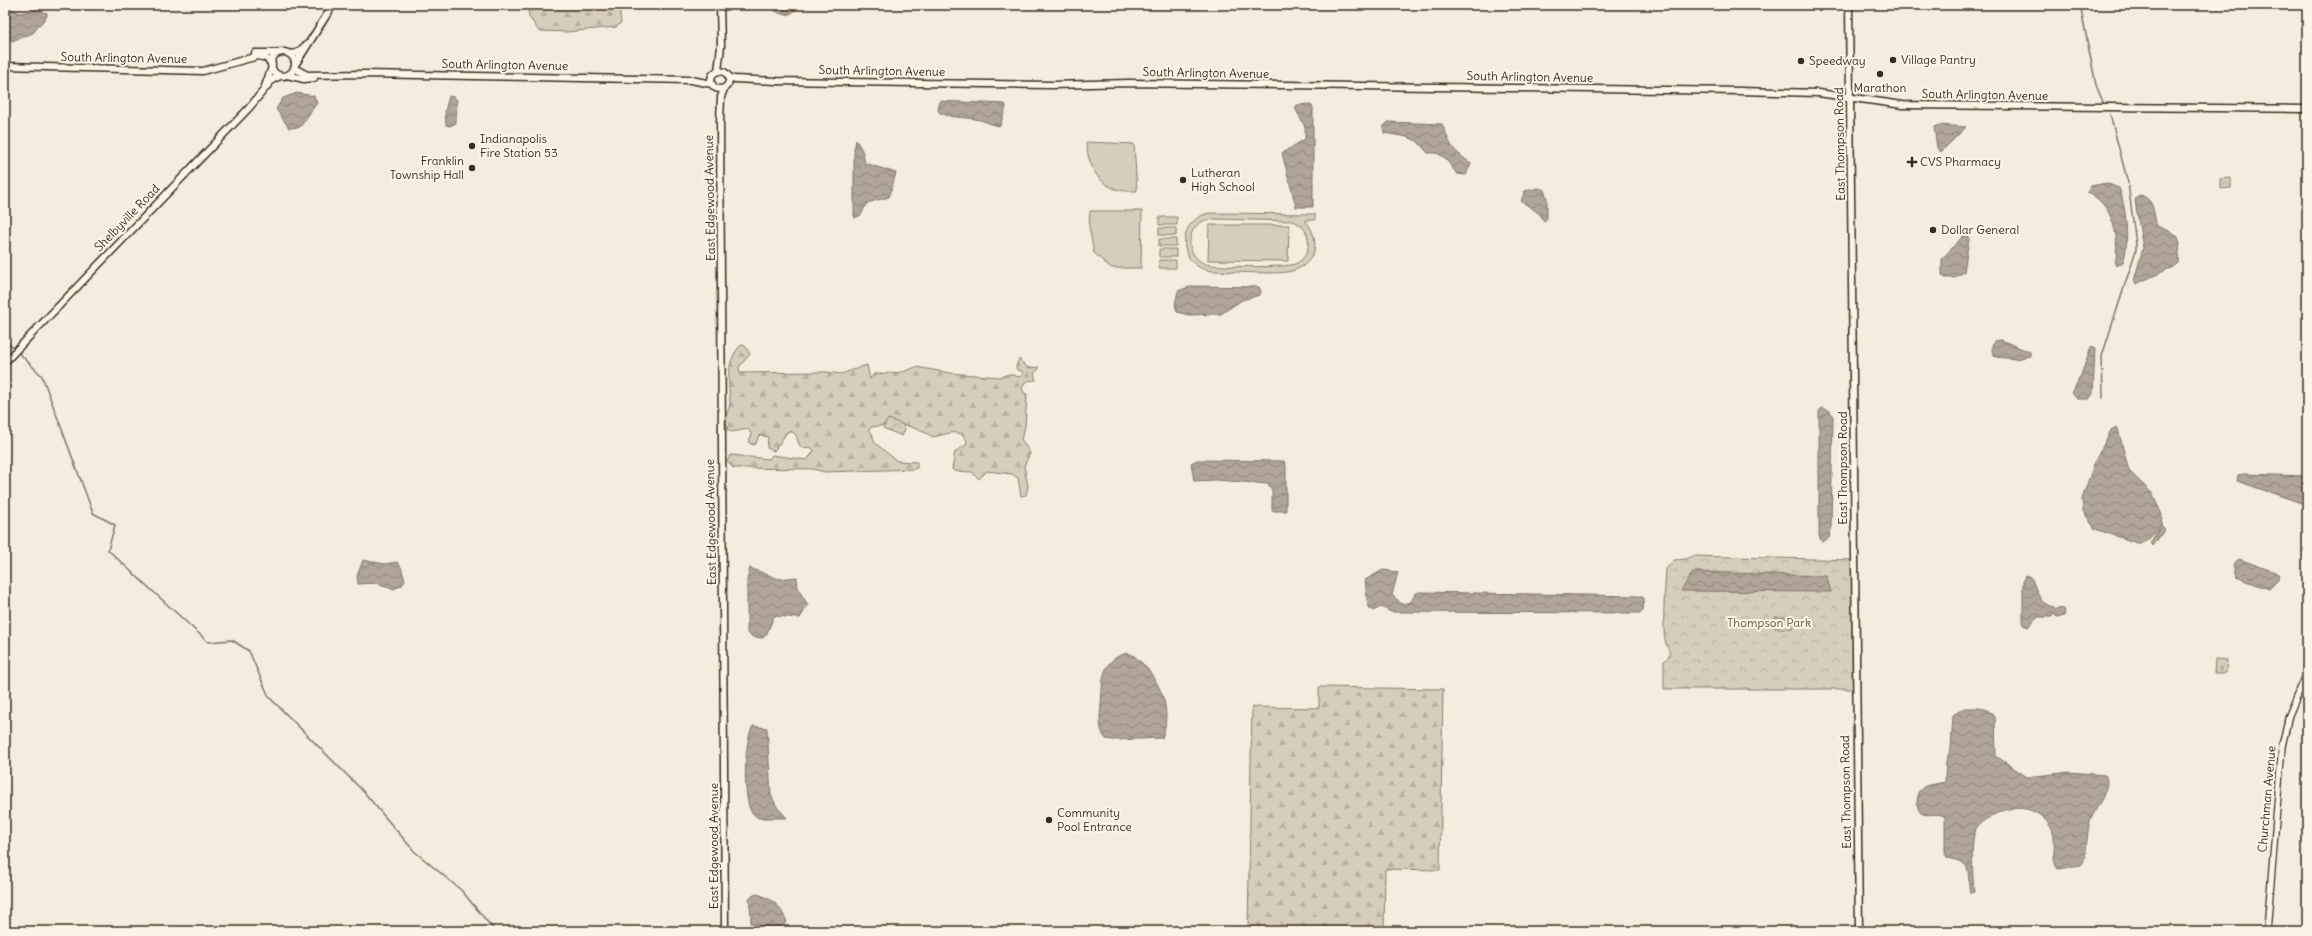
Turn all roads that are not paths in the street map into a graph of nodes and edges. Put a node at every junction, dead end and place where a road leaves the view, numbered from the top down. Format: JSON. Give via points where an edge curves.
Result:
{"nodes":[{"id":1,"x":333,"y":5,"type":"edge"},
{"id":2,"x":720,"y":5,"type":"edge"},
{"id":3,"x":1849,"y":5,"type":"edge"},
{"id":4,"x":310,"y":42,"type":"junction"},
{"id":5,"x":721,"y":46,"type":"junction"},
{"id":6,"x":279,"y":54,"type":"junction"},
{"id":7,"x":289,"y":54,"type":"junction"},
{"id":8,"x":240,"y":61,"type":"junction"},
{"id":9,"x":5,"y":66,"type":"edge"},
{"id":10,"x":272,"y":66,"type":"junction"},
{"id":11,"x":295,"y":66,"type":"junction"},
{"id":12,"x":715,"y":73,"type":"junction"},
{"id":13,"x":287,"y":75,"type":"junction"},
{"id":14,"x":319,"y":75,"type":"junction"},
{"id":15,"x":728,"y":75,"type":"junction"},
{"id":16,"x":280,"y":76,"type":"junction"},
{"id":17,"x":691,"y":80,"type":"junction"},
{"id":18,"x":752,"y":81,"type":"junction"},
{"id":19,"x":713,"y":86,"type":"junction"},
{"id":20,"x":726,"y":88,"type":"junction"},
{"id":21,"x":264,"y":89,"type":"junction"},
{"id":22,"x":1850,"y":98,"type":"junction"},
{"id":23,"x":2307,"y":109,"type":"edge"},
{"id":24,"x":720,"y":112,"type":"junction"},
{"id":25,"x":5,"y":362,"type":"edge"},
{"id":26,"x":2307,"y":673,"type":"edge"},
{"id":27,"x":725,"y":931,"type":"edge"},
{"id":28,"x":1859,"y":931,"type":"edge"},
{"id":29,"x":2267,"y":931,"type":"edge"}],
"edges":[{"from":1,"to":4,"type":"main road"},
{"from":2,"to":5,"type":"main road"},
{"from":3,"to":22,"type":"main road","name":"East Thompson Road"},
{"from":4,"to":7,"type":"main road","via":[[297,53]]},
{"from":4,"to":11,"type":"main road"},
{"from":5,"to":12,"type":"main road"},
{"from":5,"to":15,"type":"main road"},
{"from":6,"to":7,"type":"main road"},
{"from":6,"to":8,"type":"main road","name":"South Arlington Avenue","via":[[256,53]]},
{"from":6,"to":10,"type":"main road","via":[[274,57]]},
{"from":7,"to":11,"type":"main road","via":[[294,59]]},
{"from":8,"to":9,"type":"main road","name":"South Arlington Avenue","via":[[219,68],[196,71]]},
{"from":8,"to":10,"type":"main road","name":"South Arlington Avenue","via":[[260,56]]},
{"from":10,"to":16,"type":"main road"},
{"from":10,"to":21,"type":"main road"},
{"from":11,"to":13,"type":"main road"},
{"from":11,"to":14,"type":"main road","name":"South Arlington Avenue","via":[[304,74]]},
{"from":12,"to":15,"type":"main road","name":"South Arlington Avenue"},
{"from":12,"to":17,"type":"main road","name":"South Arlington Avenue"},
{"from":12,"to":19,"type":"main road"},
{"from":13,"to":14,"type":"main road","name":"South Arlington Avenue","via":[[307,79]]},
{"from":13,"to":16,"type":"main road"},
{"from":14,"to":17,"type":"main road","name":"South Arlington Avenue"},
{"from":15,"to":18,"type":"main road","name":"South Arlington Avenue"},
{"from":15,"to":20,"type":"main road"},
{"from":16,"to":21,"type":"main road"},
{"from":17,"to":19,"type":"main road","name":"South Arlington Avenue"},
{"from":18,"to":20,"type":"main road","name":"South Arlington Avenue"},
{"from":18,"to":22,"type":"main road","name":"South Arlington Avenue","via":[[1584,88],[1811,93]]},
{"from":19,"to":20,"type":"main road","name":"South Arlington Avenue"},
{"from":19,"to":24,"type":"main road"},
{"from":20,"to":24,"type":"main road"},
{"from":21,"to":25,"type":"main road","name":"Shelbyville Road"},
{"from":22,"to":23,"type":"main road","name":"South Arlington Avenue","via":[[1903,105]]},
{"from":22,"to":28,"type":"main road","name":"East Thompson Road"},
{"from":24,"to":27,"type":"main road","name":"East Edgewood Avenue"},
{"from":26,"to":29,"type":"street","name":"Churchman Avenue","via":[[2289,715],[2282,746]]}]}
